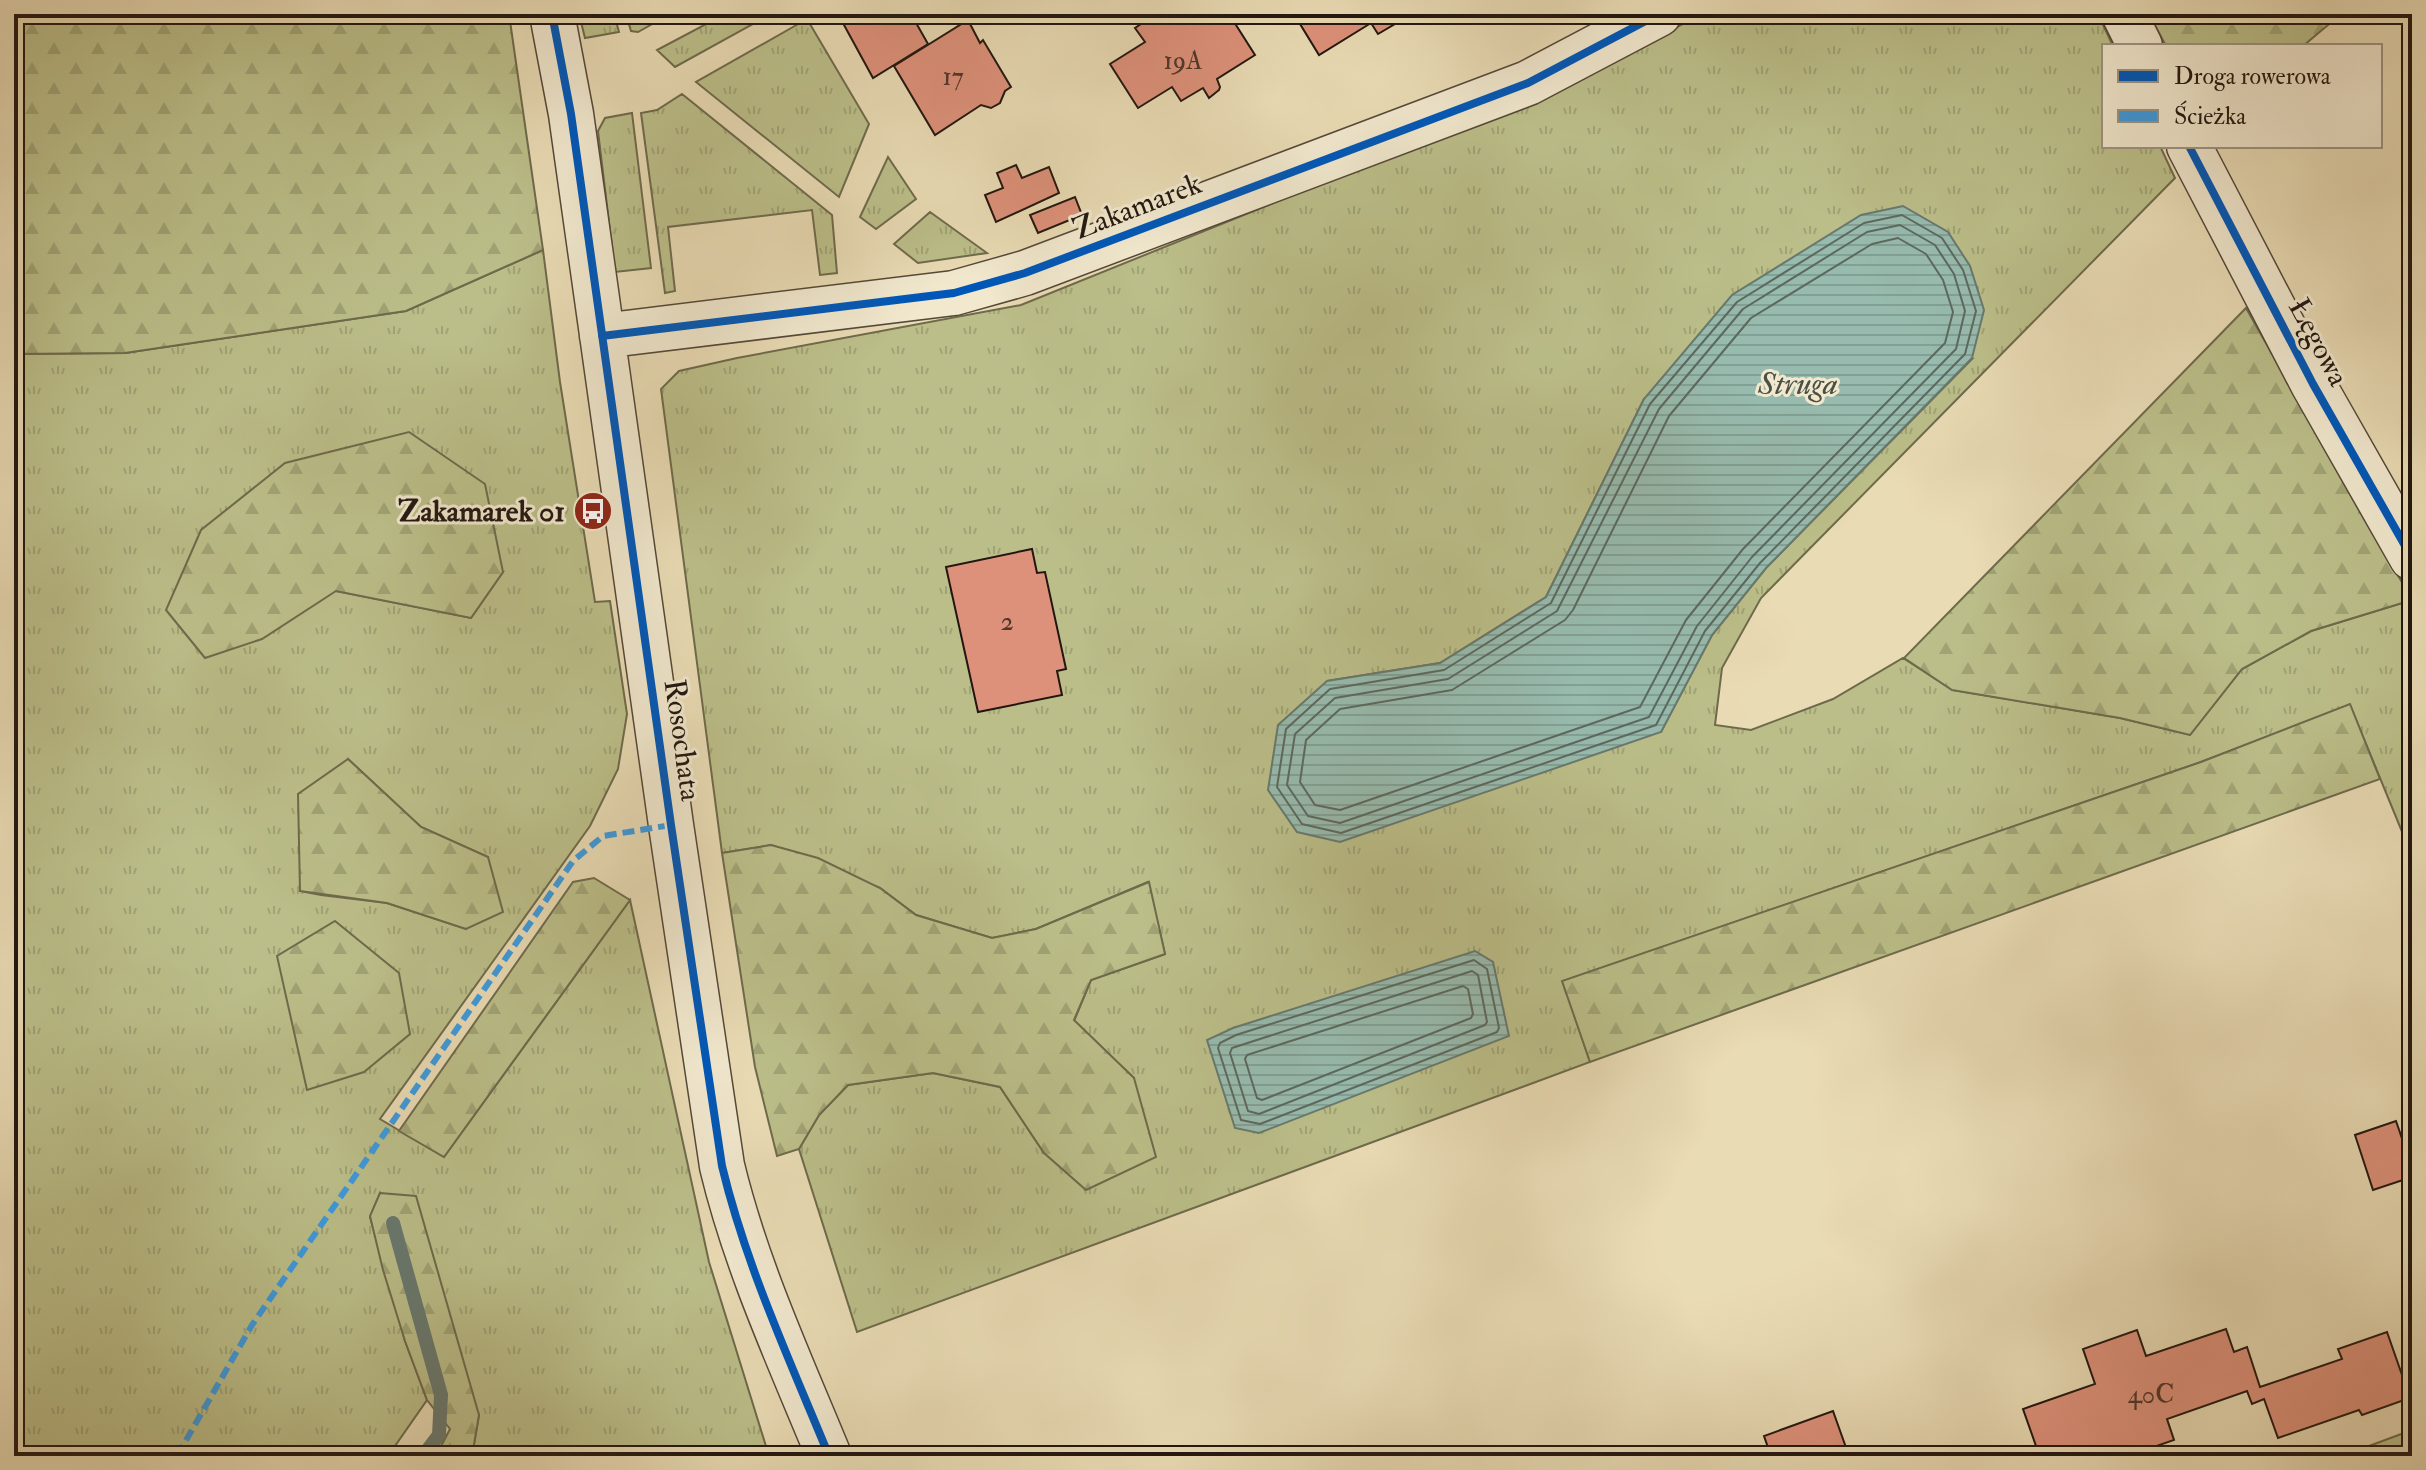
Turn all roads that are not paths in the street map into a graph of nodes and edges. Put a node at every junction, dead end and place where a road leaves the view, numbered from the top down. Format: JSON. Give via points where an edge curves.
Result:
{"nodes":[{"id":1,"x":552,"y":14,"type":"edge"},
{"id":2,"x":1659,"y":14,"type":"edge"},
{"id":3,"x":2124,"y":14,"type":"edge"},
{"id":4,"x":2139,"y":44,"type":"edge"},
{"id":5,"x":2190,"y":148,"type":"edge"},
{"id":6,"x":602,"y":336,"type":"junction"},
{"id":7,"x":2412,"y":558,"type":"edge"},
{"id":8,"x":829,"y":1456,"type":"edge"}],
"edges":[{"from":1,"to":6,"type":"street","name":"Rosochata"},
{"from":2,"to":6,"type":"street","name":"Zakamarek","via":[[1528,83],[1025,273],[954,293]]},
{"from":3,"to":4,"type":"street"},
{"from":5,"to":7,"type":"street","name":"Łęgowa","via":[[2313,384]]},
{"from":6,"to":8,"type":"street","name":"Rosochata","via":[[722,1166],[752,1266]]}]}
